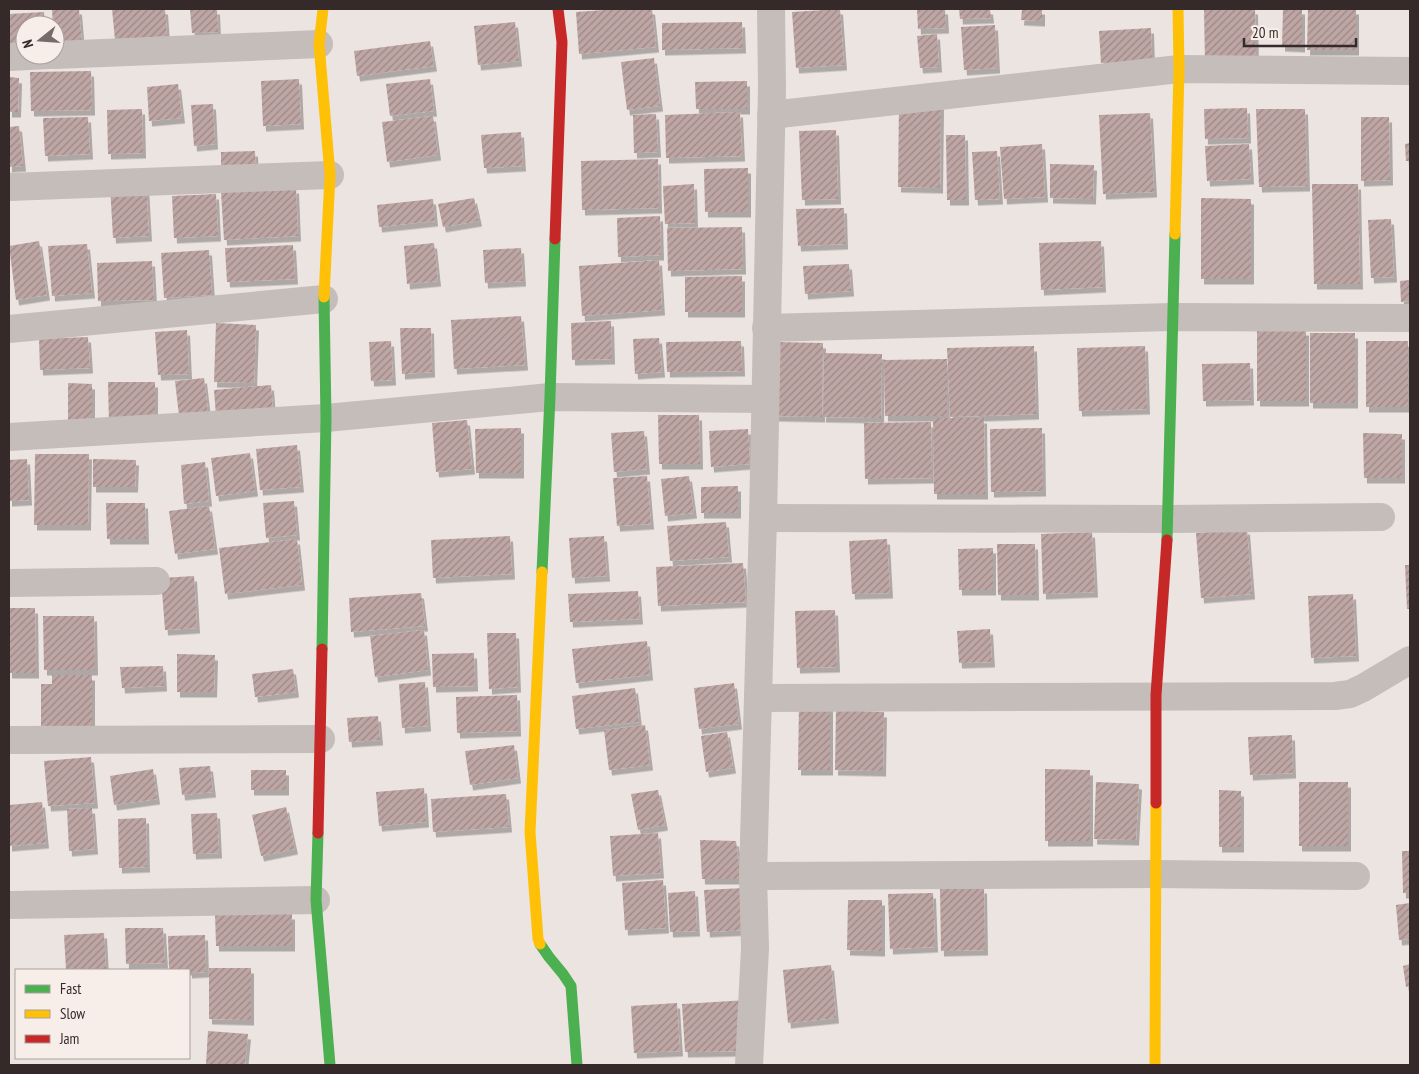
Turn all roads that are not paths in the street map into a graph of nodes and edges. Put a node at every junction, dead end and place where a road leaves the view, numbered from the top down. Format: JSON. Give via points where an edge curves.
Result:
{"nodes":[{"id":1,"x":323,"y":9,"type":"edge"},
{"id":2,"x":558,"y":9,"type":"edge"},
{"id":3,"x":771,"y":9,"type":"edge"},
{"id":4,"x":1178,"y":9,"type":"edge"},
{"id":5,"x":319,"y":44,"type":"junction"},
{"id":6,"x":65,"y":55,"type":"edge"},
{"id":7,"x":1179,"y":68,"type":"junction"},
{"id":8,"x":1410,"y":71,"type":"edge"},
{"id":9,"x":771,"y":115,"type":"junction"},
{"id":10,"x":330,"y":175,"type":"junction"},
{"id":11,"x":9,"y":187,"type":"edge"},
{"id":12,"x":324,"y":299,"type":"junction"},
{"id":13,"x":1172,"y":317,"type":"junction"},
{"id":14,"x":1410,"y":318,"type":"edge"},
{"id":15,"x":766,"y":328,"type":"junction"},
{"id":16,"x":9,"y":329,"type":"edge"},
{"id":17,"x":550,"y":398,"type":"junction"},
{"id":18,"x":765,"y":399,"type":"junction"},
{"id":19,"x":326,"y":418,"type":"junction"},
{"id":20,"x":9,"y":437,"type":"edge"},
{"id":21,"x":1381,"y":516,"type":"dead end"},
{"id":22,"x":763,"y":518,"type":"junction"},
{"id":23,"x":1168,"y":518,"type":"junction"},
{"id":24,"x":156,"y":581,"type":"dead end"},
{"id":25,"x":9,"y":584,"type":"edge"},
{"id":26,"x":1410,"y":660,"type":"edge"},
{"id":27,"x":1156,"y":695,"type":"junction"},
{"id":28,"x":758,"y":698,"type":"junction"},
{"id":29,"x":321,"y":739,"type":"junction"},
{"id":30,"x":9,"y":740,"type":"edge"},
{"id":31,"x":1155,"y":874,"type":"junction"},
{"id":32,"x":753,"y":876,"type":"junction"},
{"id":33,"x":1356,"y":876,"type":"dead end"},
{"id":34,"x":316,"y":900,"type":"junction"},
{"id":35,"x":9,"y":904,"type":"edge"},
{"id":36,"x":330,"y":1065,"type":"edge"},
{"id":37,"x":577,"y":1065,"type":"edge"},
{"id":38,"x":749,"y":1065,"type":"edge"},
{"id":39,"x":1154,"y":1065,"type":"edge"}],
"edges":[{"from":1,"to":5,"type":"street"},
{"from":2,"to":17,"type":"street","via":[[562,42]]},
{"from":3,"to":9,"type":"street"},
{"from":4,"to":7,"type":"street"},
{"from":5,"to":6,"type":"street"},
{"from":5,"to":10,"type":"street"},
{"from":7,"to":8,"type":"street"},
{"from":7,"to":9,"type":"street"},
{"from":7,"to":13,"type":"street"},
{"from":9,"to":15,"type":"street"},
{"from":10,"to":11,"type":"street"},
{"from":10,"to":12,"type":"street"},
{"from":12,"to":16,"type":"street"},
{"from":12,"to":19,"type":"street"},
{"from":13,"to":14,"type":"street"},
{"from":13,"to":15,"type":"street"},
{"from":13,"to":23,"type":"street"},
{"from":15,"to":18,"type":"street"},
{"from":17,"to":18,"type":"street"},
{"from":17,"to":19,"type":"street"},
{"from":17,"to":37,"type":"street","via":[[530,832],[538,939],[543,950],[568,979]]},
{"from":18,"to":22,"type":"street"},
{"from":19,"to":20,"type":"street"},
{"from":19,"to":29,"type":"street"},
{"from":21,"to":23,"type":"street"},
{"from":22,"to":23,"type":"street"},
{"from":22,"to":28,"type":"street"},
{"from":23,"to":27,"type":"street"},
{"from":24,"to":25,"type":"street"},
{"from":26,"to":27,"type":"street","via":[[1350,694]]},
{"from":27,"to":28,"type":"street"},
{"from":27,"to":31,"type":"street"},
{"from":28,"to":32,"type":"street"},
{"from":29,"to":30,"type":"street"},
{"from":29,"to":34,"type":"street"},
{"from":31,"to":32,"type":"street"},
{"from":31,"to":33,"type":"street"},
{"from":31,"to":39,"type":"street"},
{"from":32,"to":38,"type":"street","via":[[755,948]]},
{"from":34,"to":35,"type":"street"},
{"from":34,"to":36,"type":"street"}]}
